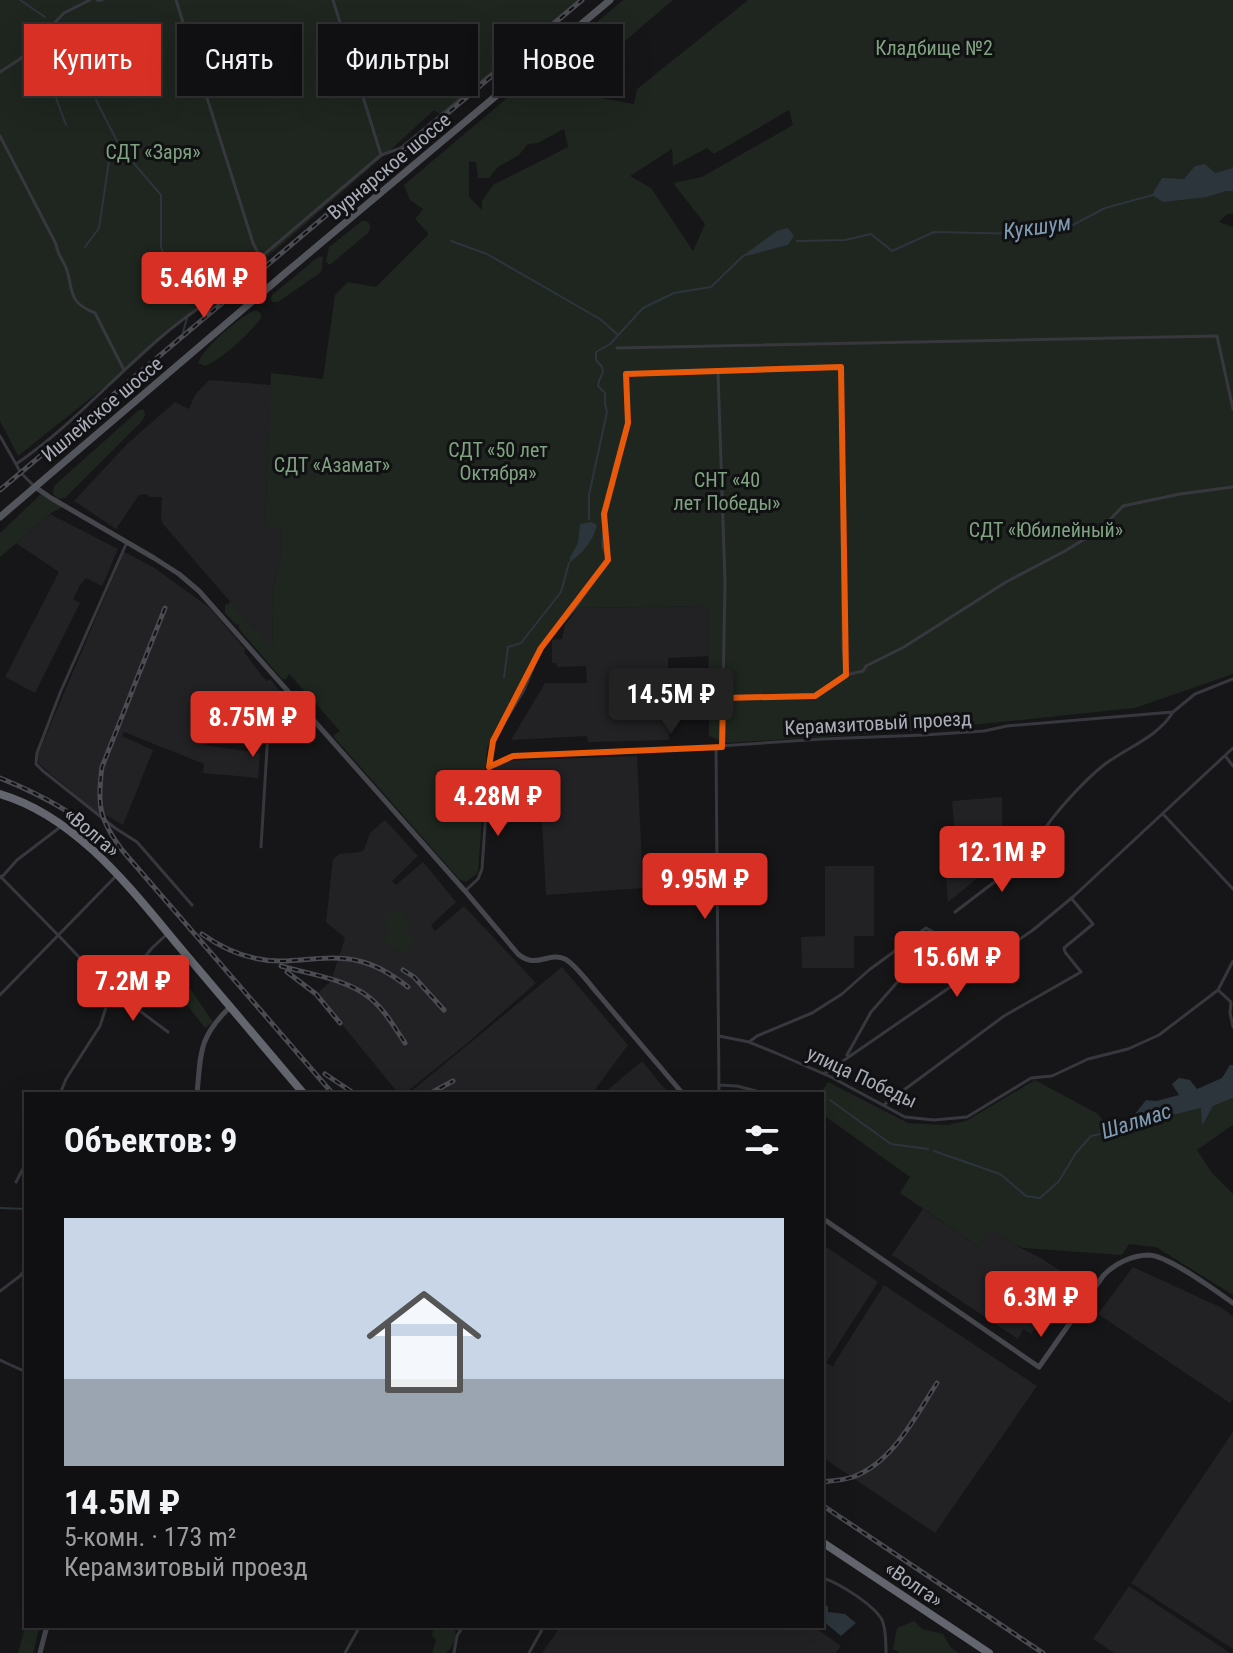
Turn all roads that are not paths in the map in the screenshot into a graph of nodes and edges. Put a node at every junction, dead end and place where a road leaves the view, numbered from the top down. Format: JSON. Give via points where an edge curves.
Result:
{"nodes":[{"id":1,"x":90,"y":0,"type":"edge"},
{"id":2,"x":176,"y":0,"type":"edge"},
{"id":3,"x":333,"y":0,"type":"edge"},
{"id":4,"x":580,"y":0,"type":"edge"},
{"id":5,"x":610,"y":0,"type":"edge"},
{"id":6,"x":0,"y":72,"type":"edge"},
{"id":7,"x":0,"y":136,"type":"edge"},
{"id":8,"x":381,"y":155,"type":"junction"},
{"id":9,"x":260,"y":256,"type":"junction"},
{"id":10,"x":262,"y":293,"type":"joint"},
{"id":11,"x":617,"y":348,"type":"dead end"},
{"id":12,"x":124,"y":370,"type":"junction"},
{"id":13,"x":718,"y":372,"type":"junction"},
{"id":14,"x":1233,"y":409,"type":"edge"},
{"id":15,"x":0,"y":436,"type":"edge"},
{"id":16,"x":16,"y":464,"type":"junction"},
{"id":17,"x":35,"y":487,"type":"junction"},
{"id":18,"x":1233,"y":487,"type":"edge"},
{"id":19,"x":0,"y":517,"type":"edge"},
{"id":20,"x":127,"y":542,"type":"junction"},
{"id":21,"x":846,"y":675,"type":"junction"},
{"id":22,"x":1233,"y":679,"type":"edge"},
{"id":23,"x":723,"y":698,"type":"junction"},
{"id":24,"x":1173,"y":712,"type":"junction"},
{"id":25,"x":310,"y":716,"type":"junction"},
{"id":26,"x":716,"y":747,"type":"junction"},
{"id":27,"x":722,"y":747,"type":"junction"},
{"id":28,"x":1233,"y":748,"type":"edge"},
{"id":29,"x":1225,"y":755,"type":"junction"},
{"id":30,"x":1233,"y":766,"type":"edge"},
{"id":31,"x":489,"y":767,"type":"junction"},
{"id":32,"x":0,"y":794,"type":"edge"},
{"id":33,"x":1163,"y":814,"type":"junction"},
{"id":34,"x":62,"y":825,"type":"junction"},
{"id":35,"x":261,"y":847,"type":"dead end"},
{"id":36,"x":117,"y":875,"type":"junction"},
{"id":37,"x":0,"y":878,"type":"edge"},
{"id":38,"x":1233,"y":889,"type":"edge"},
{"id":39,"x":465,"y":891,"type":"junction"},
{"id":40,"x":1071,"y":898,"type":"junction"},
{"id":41,"x":192,"y":905,"type":"dead end"},
{"id":42,"x":955,"y":912,"type":"dead end"},
{"id":43,"x":168,"y":933,"type":"junction"},
{"id":44,"x":59,"y":936,"type":"junction"},
{"id":45,"x":1233,"y":961,"type":"edge"},
{"id":46,"x":1218,"y":990,"type":"junction"},
{"id":47,"x":115,"y":994,"type":"junction"},
{"id":48,"x":0,"y":995,"type":"edge"},
{"id":49,"x":222,"y":997,"type":"junction"},
{"id":50,"x":230,"y":1007,"type":"junction"},
{"id":51,"x":220,"y":1016,"type":"junction"},
{"id":52,"x":240,"y":1019,"type":"junction"},
{"id":53,"x":1233,"y":1027,"type":"edge"},
{"id":54,"x":168,"y":1032,"type":"dead end"},
{"id":55,"x":719,"y":1036,"type":"junction"},
{"id":56,"x":749,"y":1042,"type":"junction"},
{"id":57,"x":845,"y":1058,"type":"junction"},
{"id":58,"x":824,"y":1074,"type":"junction"},
{"id":59,"x":719,"y":1085,"type":"junction"},
{"id":60,"x":61,"y":1092,"type":"edge"},
{"id":61,"x":197,"y":1092,"type":"edge"},
{"id":62,"x":302,"y":1092,"type":"edge"},
{"id":63,"x":681,"y":1092,"type":"edge"},
{"id":64,"x":719,"y":1092,"type":"edge"},
{"id":65,"x":760,"y":1092,"type":"edge"},
{"id":66,"x":885,"y":1104,"type":"junction"},
{"id":67,"x":24,"y":1167,"type":"edge"},
{"id":68,"x":16,"y":1182,"type":"dead end"},
{"id":69,"x":824,"y":1219,"type":"edge"},
{"id":70,"x":24,"y":1271,"type":"edge"},
{"id":71,"x":0,"y":1291,"type":"edge"},
{"id":72,"x":1233,"y":1303,"type":"edge"},
{"id":73,"x":0,"y":1360,"type":"edge"},
{"id":74,"x":24,"y":1371,"type":"edge"},
{"id":75,"x":824,"y":1543,"type":"edge"},
{"id":76,"x":824,"y":1579,"type":"edge"},
{"id":77,"x":46,"y":1628,"type":"edge"},
{"id":78,"x":359,"y":1628,"type":"edge"},
{"id":79,"x":462,"y":1628,"type":"edge"},
{"id":80,"x":543,"y":1628,"type":"edge"},
{"id":81,"x":40,"y":1653,"type":"edge"},
{"id":82,"x":345,"y":1653,"type":"edge"},
{"id":83,"x":454,"y":1653,"type":"edge"},
{"id":84,"x":529,"y":1653,"type":"edge"},
{"id":85,"x":886,"y":1653,"type":"edge"},
{"id":86,"x":989,"y":1653,"type":"edge"}],
"edges":[{"from":1,"to":6,"type":"street","via":[[64,13]]},
{"from":2,"to":9,"type":"street"},
{"from":3,"to":8,"type":"street"},
{"from":4,"to":8,"type":"street","via":[[401,148]]},
{"from":5,"to":10,"type":"main road","name":"Вурнарское шоссе"},
{"from":7,"to":12,"type":"street","via":[[56,244],[75,301],[95,313]]},
{"from":8,"to":9,"type":"street"},
{"from":9,"to":12,"type":"street"},
{"from":10,"to":17,"type":"main road","name":"Ишлейское шоссе"},
{"from":11,"to":14,"type":"street","via":[[1217,336]]},
{"from":12,"to":16,"type":"street"},
{"from":13,"to":21,"type":"street","via":[[841,367]]},
{"from":13,"to":23,"type":"street"},
{"from":13,"to":31,"type":"street","via":[[626,374],[628,423],[604,514],[608,560],[541,648],[524,690],[493,741]]},
{"from":15,"to":16,"type":"street"},
{"from":16,"to":17,"type":"street"},
{"from":17,"to":19,"type":"main road","name":"Ишлейское шоссе"},
{"from":17,"to":20,"type":"street"},
{"from":18,"to":21,"type":"street","via":[[1123,506],[1101,529],[1065,551],[863,671]]},
{"from":20,"to":25,"type":"street","via":[[199,591]]},
{"from":20,"to":41,"type":"street","via":[[60,693],[36,764],[137,842]]},
{"from":21,"to":23,"type":"street","via":[[815,696]]},
{"from":22,"to":24,"type":"street","via":[[1195,694]]},
{"from":23,"to":27,"type":"street"},
{"from":24,"to":27,"type":"street","name":"Керамзитовый проезд","via":[[984,731]]},
{"from":24,"to":42,"type":"street","via":[[1166,723],[1105,764],[1074,793],[1044,832],[1035,856]]},
{"from":25,"to":35,"type":"street","via":[[285,735],[268,732]]},
{"from":25,"to":39,"type":"street"},
{"from":26,"to":27,"type":"street","name":"Керамзитовый проезд"},
{"from":26,"to":31,"type":"street","name":"Керамзитовый проезд","via":[[513,756]]},
{"from":26,"to":55,"type":"street"},
{"from":28,"to":29,"type":"street"},
{"from":29,"to":30,"type":"street"},
{"from":29,"to":33,"type":"street"},
{"from":31,"to":39,"type":"street","via":[[482,869]]},
{"from":32,"to":34,"type":"highway","name":"«Волга»"},
{"from":33,"to":38,"type":"street"},
{"from":33,"to":40,"type":"street"},
{"from":34,"to":36,"type":"highway","name":"«Волга»"},
{"from":34,"to":37,"type":"street"},
{"from":36,"to":43,"type":"highway","name":"«Волга»"},
{"from":36,"to":44,"type":"street"},
{"from":37,"to":44,"type":"street"},
{"from":39,"to":63,"type":"street","via":[[524,959],[567,960]]},
{"from":40,"to":57,"type":"street","via":[[1033,930]]},
{"from":40,"to":66,"type":"street","via":[[1093,924],[1064,948],[1081,972],[1012,1011]]},
{"from":43,"to":47,"type":"street"},
{"from":43,"to":49,"type":"highway","name":"«Волга»"},
{"from":44,"to":47,"type":"street"},
{"from":44,"to":48,"type":"street"},
{"from":45,"to":46,"type":"street","name":"улица Победы"},
{"from":46,"to":53,"type":"street","via":[[1231,1002]]},
{"from":46,"to":66,"type":"street","name":"улица Победы","via":[[1159,1035],[1052,1076],[1031,1078],[967,1117],[905,1117]]},
{"from":47,"to":54,"type":"street"},
{"from":47,"to":60,"type":"street"},
{"from":49,"to":50,"type":"highway","name":"«Волга»"},
{"from":49,"to":51,"type":"street"},
{"from":50,"to":51,"type":"street"},
{"from":50,"to":52,"type":"highway","name":"«Волга»"},
{"from":51,"to":52,"type":"street"},
{"from":51,"to":61,"type":"street","via":[[204,1041]]},
{"from":52,"to":62,"type":"highway","name":"«Волга»"},
{"from":55,"to":56,"type":"street","name":"улица Победы"},
{"from":55,"to":59,"type":"street"},
{"from":56,"to":57,"type":"street","via":[[842,994],[926,928],[937,934],[871,1012]]},
{"from":56,"to":58,"type":"street","name":"улица Победы"},
{"from":57,"to":58,"type":"street"},
{"from":58,"to":66,"type":"street","name":"улица Победы"},
{"from":59,"to":64,"type":"street"},
{"from":59,"to":65,"type":"street"},
{"from":67,"to":68,"type":"street"},
{"from":69,"to":72,"type":"street","via":[[1039,1367],[1103,1276],[1118,1263],[1157,1257]]},
{"from":70,"to":71,"type":"street"},
{"from":73,"to":74,"type":"street"},
{"from":75,"to":86,"type":"highway","name":"«Волга»"},
{"from":76,"to":85,"type":"street","via":[[874,1610],[883,1622]]},
{"from":77,"to":81,"type":"street"},
{"from":78,"to":82,"type":"street"},
{"from":79,"to":83,"type":"street"},
{"from":80,"to":84,"type":"street"}]}
